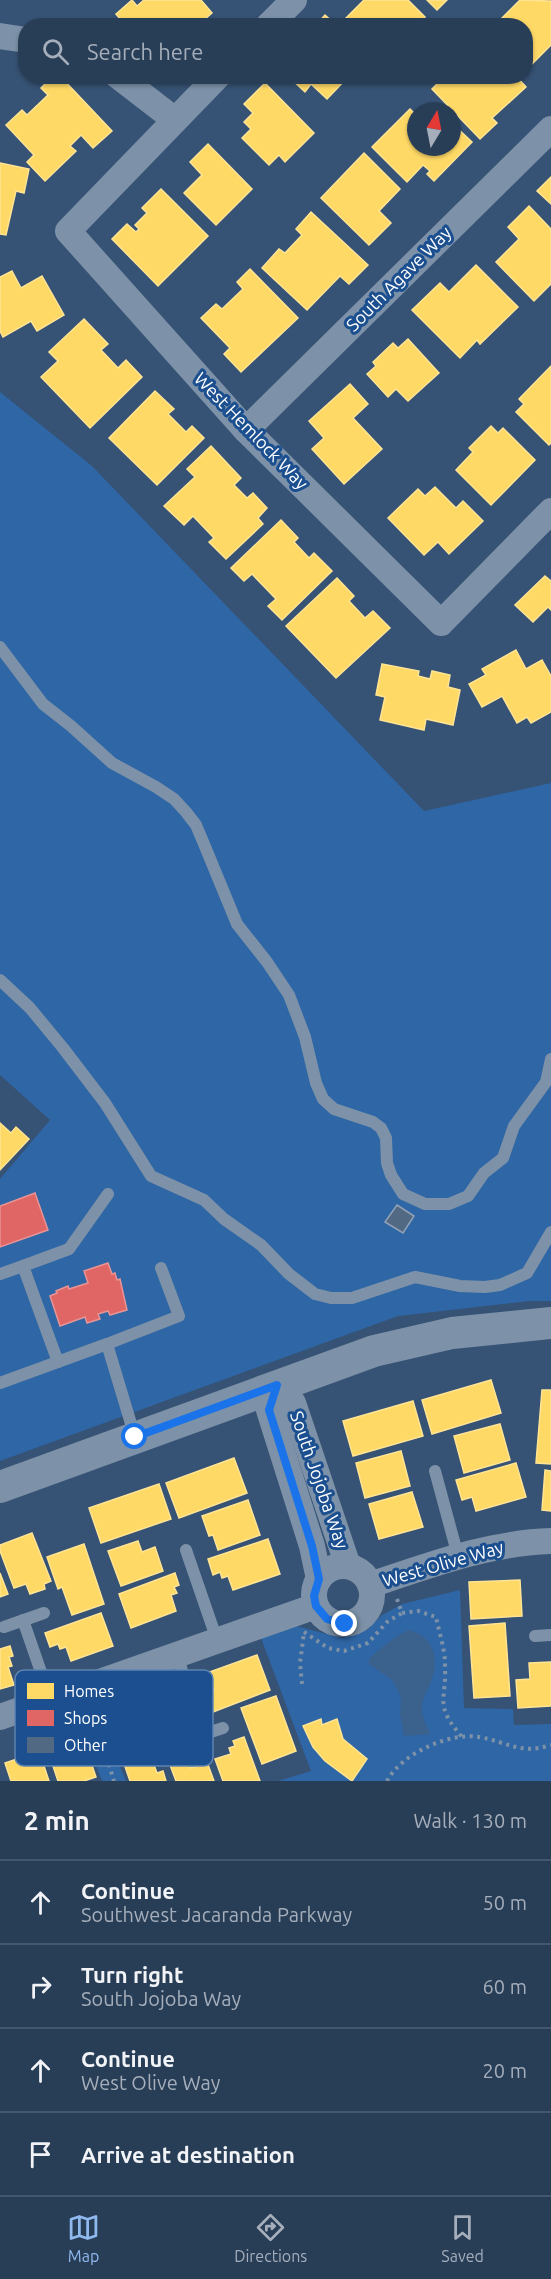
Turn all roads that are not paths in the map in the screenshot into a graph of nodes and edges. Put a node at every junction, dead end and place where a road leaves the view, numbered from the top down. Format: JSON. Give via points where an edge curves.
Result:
{"nodes":[{"id":1,"x":294,"y":0,"type":"edge"},
{"id":2,"x":276,"y":18,"type":"edge"},
{"id":3,"x":0,"y":36,"type":"edge"},
{"id":4,"x":18,"y":39,"type":"edge"},
{"id":5,"x":128,"y":84,"type":"edge"},
{"id":6,"x":210,"y":84,"type":"edge"},
{"id":7,"x":175,"y":120,"type":"junction"},
{"id":8,"x":551,"y":129,"type":"edge"},
{"id":9,"x":246,"y":430,"type":"junction"},
{"id":10,"x":551,"y":511,"type":"edge"},
{"id":11,"x":0,"y":647,"type":"edge"},
{"id":12,"x":0,"y":980,"type":"edge"},
{"id":13,"x":551,"y":1059,"type":"edge"},
{"id":14,"x":108,"y":1194,"type":"dead end"},
{"id":15,"x":551,"y":1232,"type":"edge"},
{"id":16,"x":23,"y":1266,"type":"junction"},
{"id":17,"x":161,"y":1268,"type":"dead end"},
{"id":18,"x":0,"y":1274,"type":"edge"},
{"id":19,"x":551,"y":1323,"type":"edge"},
{"id":20,"x":107,"y":1344,"type":"junction"},
{"id":21,"x":58,"y":1362,"type":"junction"},
{"id":22,"x":0,"y":1383,"type":"edge"},
{"id":23,"x":277,"y":1385,"type":"junction"},
{"id":24,"x":135,"y":1437,"type":"junction"},
{"id":25,"x":435,"y":1471,"type":"dead end"},
{"id":26,"x":0,"y":1487,"type":"edge"},
{"id":27,"x":308,"y":1489,"type":"junction"},
{"id":28,"x":551,"y":1541,"type":"edge"},
{"id":29,"x":186,"y":1550,"type":"dead end"},
{"id":30,"x":458,"y":1556,"type":"junction"},
{"id":31,"x":348,"y":1566,"type":"junction"},
{"id":32,"x":319,"y":1579,"type":"junction"},
{"id":33,"x":380,"y":1581,"type":"junction"},
{"id":34,"x":44,"y":1613,"type":"dead end"},
{"id":35,"x":305,"y":1617,"type":"junction"},
{"id":36,"x":23,"y":1620,"type":"junction"},
{"id":37,"x":4,"y":1627,"type":"dead end"},
{"id":38,"x":551,"y":1635,"type":"edge"},
{"id":39,"x":535,"y":1636,"type":"dead end"},
{"id":40,"x":217,"y":1640,"type":"junction"},
{"id":41,"x":177,"y":1654,"type":"junction"},
{"id":42,"x":40,"y":1670,"type":"edge"},
{"id":43,"x":131,"y":1670,"type":"edge"},
{"id":44,"x":182,"y":1670,"type":"edge"},
{"id":45,"x":15,"y":1711,"type":"edge"},
{"id":46,"x":0,"y":1717,"type":"edge"},
{"id":47,"x":223,"y":1728,"type":"dead end"},
{"id":48,"x":213,"y":1731,"type":"edge"}],
"edges":[{"from":1,"to":2,"type":"street"},
{"from":3,"to":4,"type":"street"},
{"from":5,"to":7,"type":"street"},
{"from":6,"to":7,"type":"street"},
{"from":7,"to":9,"type":"street","name":"West Hemlock Way","via":[[69,231]]},
{"from":8,"to":9,"type":"street","name":"South Agave Way"},
{"from":9,"to":10,"type":"street","name":"West Hemlock Way","via":[[441,623]]},
{"from":11,"to":13,"type":"lane","via":[[43,705],[112,764],[174,799],[196,825],[237,924],[289,995],[323,1099],[334,1109],[381,1128],[386,1138],[387,1163],[403,1194],[426,1204],[449,1204],[468,1196],[484,1173],[503,1158],[514,1126],[546,1082]]},
{"from":12,"to":15,"type":"lane","via":[[30,1008],[70,1057],[152,1176],[204,1200],[315,1294],[352,1298],[415,1277],[460,1286],[500,1285],[527,1273]]},
{"from":14,"to":16,"type":"lane","via":[[69,1249]]},
{"from":16,"to":18,"type":"lane"},
{"from":16,"to":21,"type":"lane"},
{"from":17,"to":20,"type":"lane","via":[[179,1316]]},
{"from":19,"to":23,"type":"street","via":[[452,1333],[374,1351]]},
{"from":20,"to":21,"type":"lane"},
{"from":20,"to":24,"type":"lane"},
{"from":21,"to":22,"type":"lane"},
{"from":23,"to":24,"type":"street"},
{"from":23,"to":27,"type":"street","name":"South Jojoba Way","via":[[269,1410]]},
{"from":24,"to":26,"type":"street"},
{"from":25,"to":30,"type":"lane"},
{"from":27,"to":31,"type":"street","name":"South Jojoba Way"},
{"from":27,"to":32,"type":"street","name":"South Jojoba Way"},
{"from":28,"to":30,"type":"street","name":"West Olive Way","via":[[501,1545]]},
{"from":29,"to":40,"type":"lane"},
{"from":30,"to":33,"type":"street","name":"West Olive Way"},
{"from":31,"to":32,"type":"street","via":[[331,1568]]},
{"from":31,"to":33,"type":"street","name":"West Olive Way"},
{"from":32,"to":35,"type":"street"},
{"from":33,"to":35,"type":"street","name":"West Olive Way","via":[[368,1611],[354,1622]]},
{"from":34,"to":36,"type":"lane"},
{"from":35,"to":40,"type":"street"},
{"from":36,"to":37,"type":"lane"},
{"from":36,"to":42,"type":"lane"},
{"from":38,"to":39,"type":"lane"},
{"from":40,"to":41,"type":"street"},
{"from":41,"to":43,"type":"street"},
{"from":41,"to":44,"type":"lane"},
{"from":45,"to":46,"type":"street"},
{"from":47,"to":48,"type":"lane"}]}
